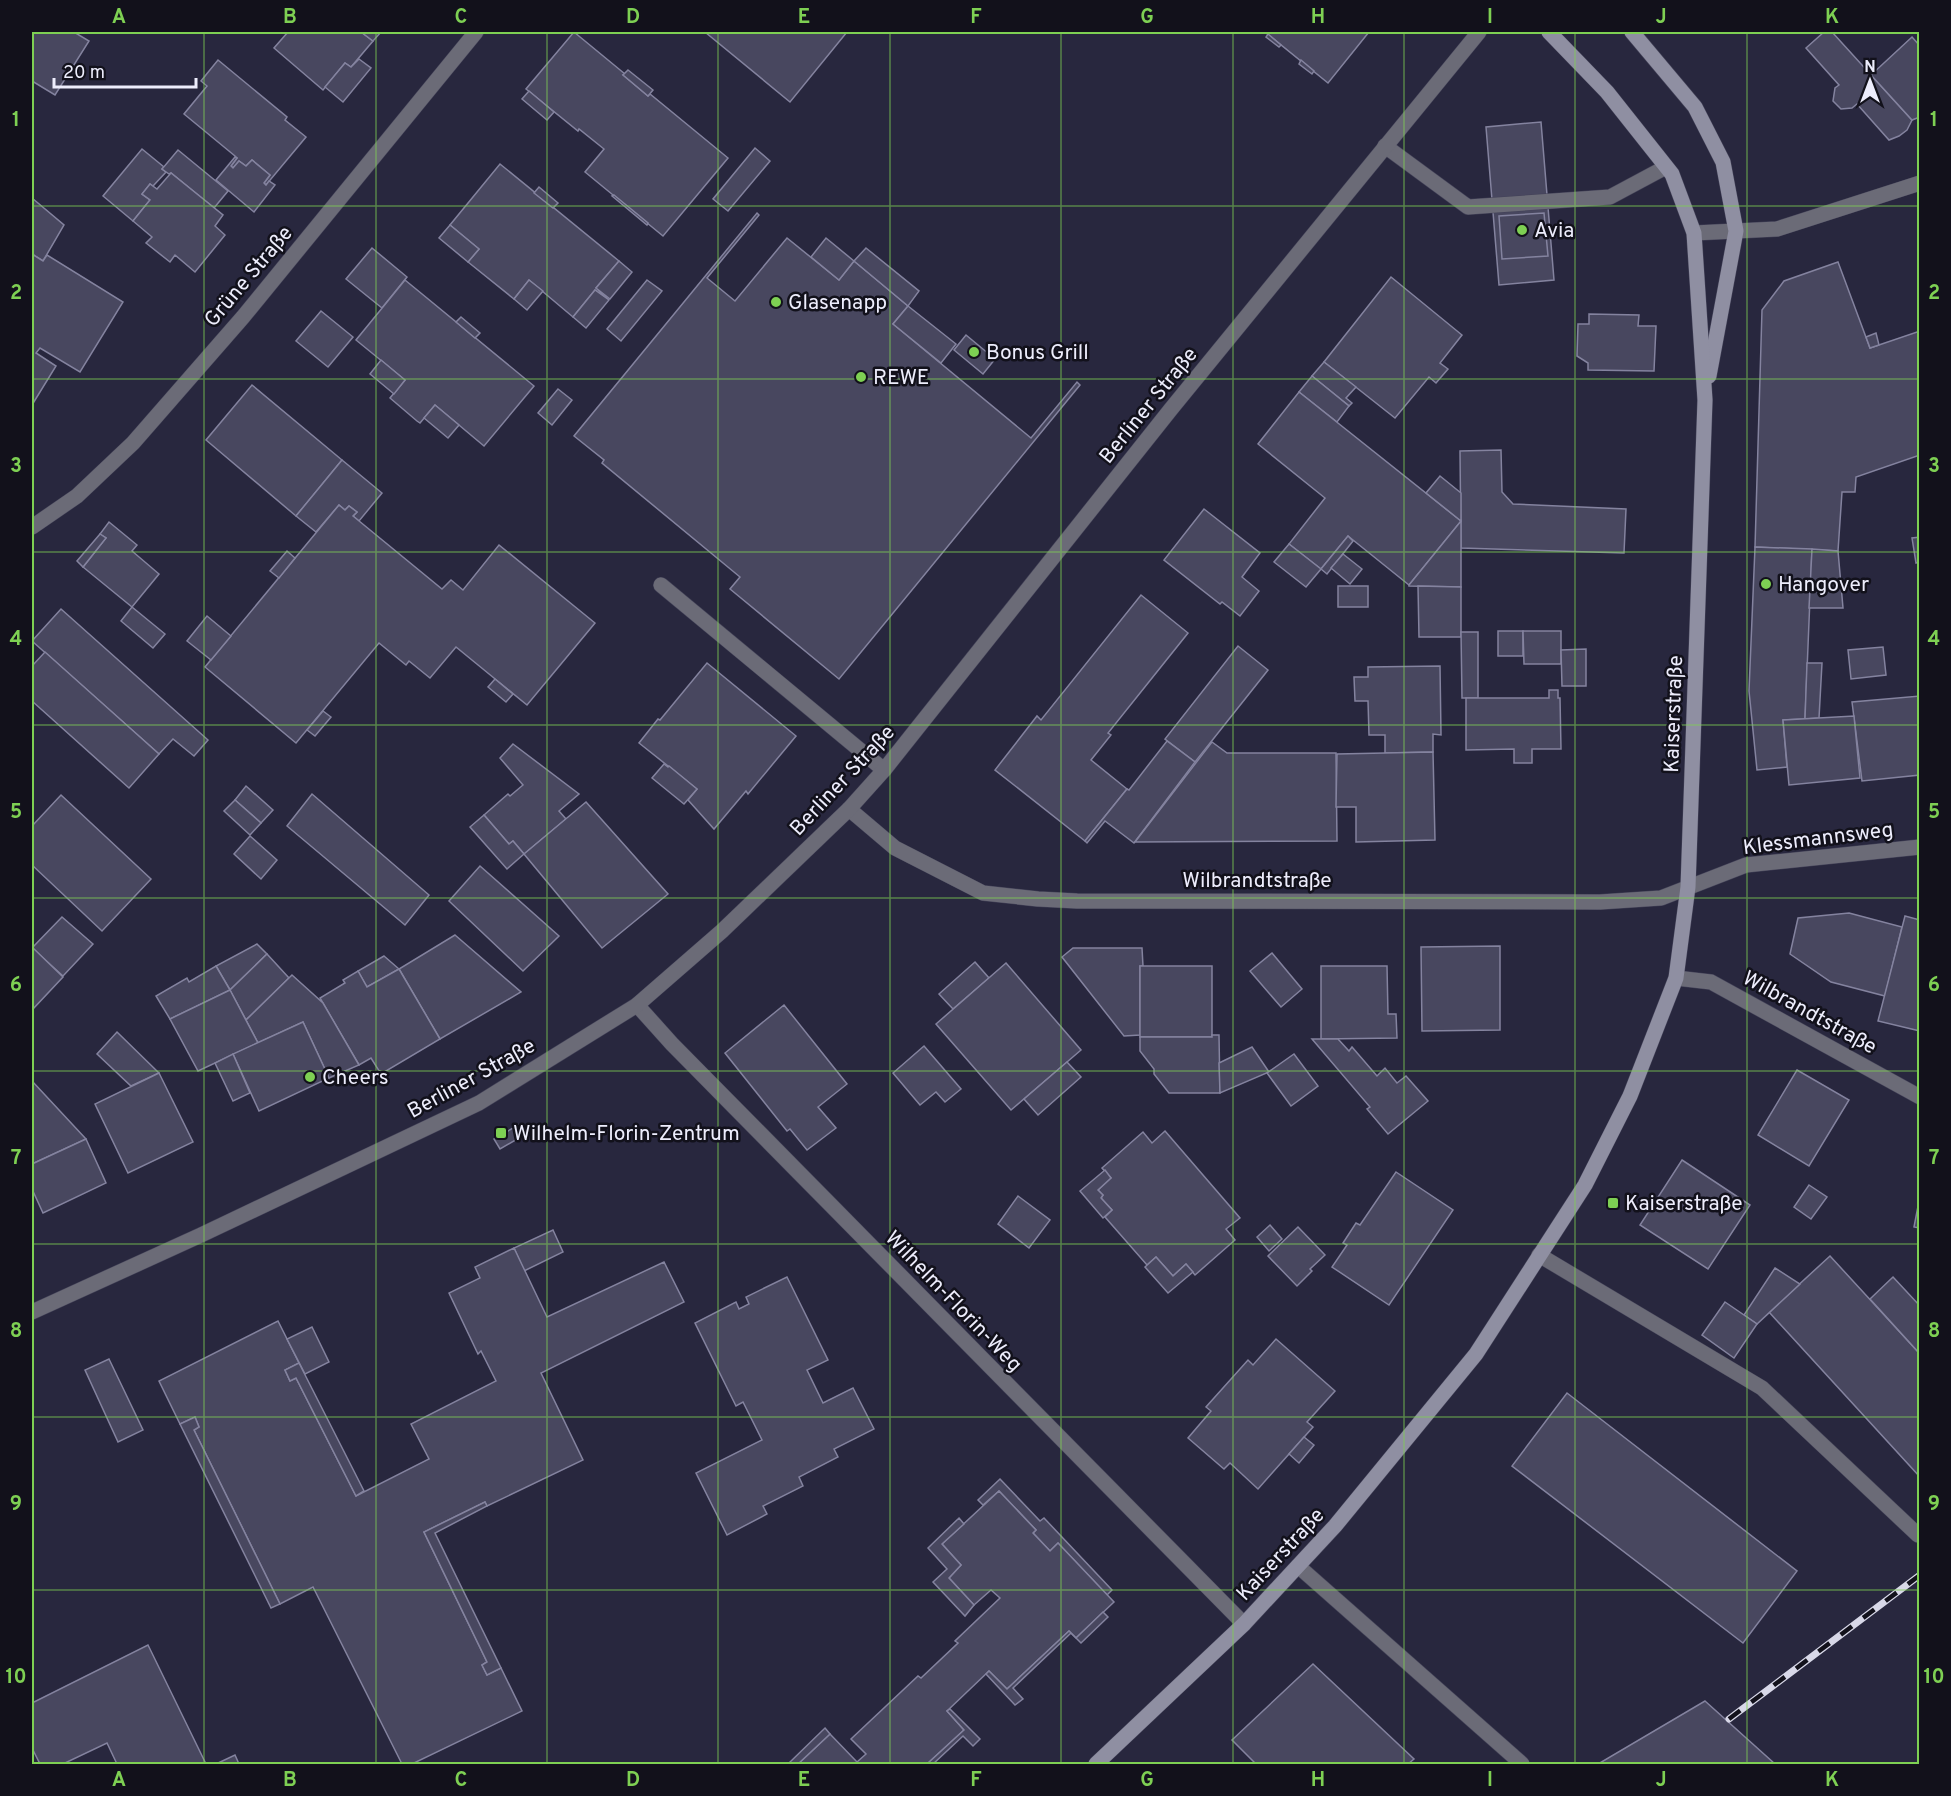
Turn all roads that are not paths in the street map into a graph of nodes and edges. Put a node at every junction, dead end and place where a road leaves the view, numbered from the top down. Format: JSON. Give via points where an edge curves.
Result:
{"nodes":[{"id":1,"x":476,"y":32,"type":"edge"},
{"id":2,"x":1479,"y":32,"type":"edge"},
{"id":3,"x":1549,"y":32,"type":"edge"},
{"id":4,"x":1632,"y":32,"type":"edge"},
{"id":5,"x":1386,"y":146,"type":"junction"},
{"id":6,"x":1666,"y":167,"type":"junction"},
{"id":7,"x":1920,"y":183,"type":"edge"},
{"id":8,"x":1736,"y":231,"type":"junction"},
{"id":9,"x":1694,"y":233,"type":"junction"},
{"id":10,"x":1705,"y":400,"type":"junction"},
{"id":11,"x":32,"y":527,"type":"edge"},
{"id":12,"x":661,"y":585,"type":"dead end"},
{"id":13,"x":884,"y":770,"type":"junction"},
{"id":14,"x":849,"y":809,"type":"junction"},
{"id":15,"x":1920,"y":847,"type":"edge"},
{"id":16,"x":1688,"y":887,"type":"junction"},
{"id":17,"x":1676,"y":978,"type":"junction"},
{"id":18,"x":637,"y":1005,"type":"junction"},
{"id":19,"x":1920,"y":1097,"type":"edge"},
{"id":20,"x":1539,"y":1255,"type":"junction"},
{"id":21,"x":32,"y":1312,"type":"edge"},
{"id":22,"x":1918,"y":1535,"type":"edge"},
{"id":23,"x":1298,"y":1566,"type":"junction"},
{"id":24,"x":1244,"y":1624,"type":"junction"},
{"id":25,"x":1096,"y":1764,"type":"edge"},
{"id":26,"x":1522,"y":1764,"type":"edge"}],
"edges":[{"from":1,"to":11,"type":"street","name":"Grüne Straße","via":[[243,317],[133,443],[76,496]]},
{"from":2,"to":5,"type":"street","name":"Berliner Straße"},
{"from":3,"to":6,"type":"street","name":"Kaiserstraße","via":[[1607,92]]},
{"from":4,"to":8,"type":"street","via":[[1700,116],[1723,162]]},
{"from":5,"to":6,"type":"street","via":[[1468,207],[1610,197]]},
{"from":5,"to":13,"type":"street","name":"Berliner Straße"},
{"from":6,"to":9,"type":"street","name":"Kaiserstraße"},
{"from":7,"to":8,"type":"street","via":[[1777,229]]},
{"from":8,"to":9,"type":"street"},
{"from":8,"to":10,"type":"street","name":"Kaiserstraße"},
{"from":9,"to":10,"type":"street","name":"Kaiserstraße"},
{"from":10,"to":16,"type":"street","name":"Kaiserstraße"},
{"from":12,"to":13,"type":"street"},
{"from":13,"to":14,"type":"street","name":"Berliner Straße"},
{"from":14,"to":16,"type":"street","name":"Wilbrandtstraße","via":[[894,848],[983,893],[1038,899],[1600,902],[1661,898]]},
{"from":14,"to":18,"type":"street","name":"Berliner Straße","via":[[722,931]]},
{"from":15,"to":16,"type":"street","name":"Klessmannsweg","via":[[1746,865]]},
{"from":16,"to":17,"type":"street","name":"Kaiserstraße"},
{"from":17,"to":19,"type":"street","name":"Wilbrandtstraße","via":[[1711,982]]},
{"from":17,"to":20,"type":"street","name":"Kaiserstraße","via":[[1630,1096],[1585,1185]]},
{"from":18,"to":21,"type":"street","name":"Berliner Straße","via":[[479,1103]]},
{"from":18,"to":24,"type":"street","name":"Wilhelm-Florin-Weg"},
{"from":20,"to":22,"type":"street","via":[[1762,1388]]},
{"from":20,"to":23,"type":"street","name":"Kaiserstraße","via":[[1476,1354]]},
{"from":23,"to":24,"type":"street","name":"Kaiserstraße"},
{"from":23,"to":26,"type":"street"},
{"from":24,"to":25,"type":"street","name":"Kaiserstraße"}]}
